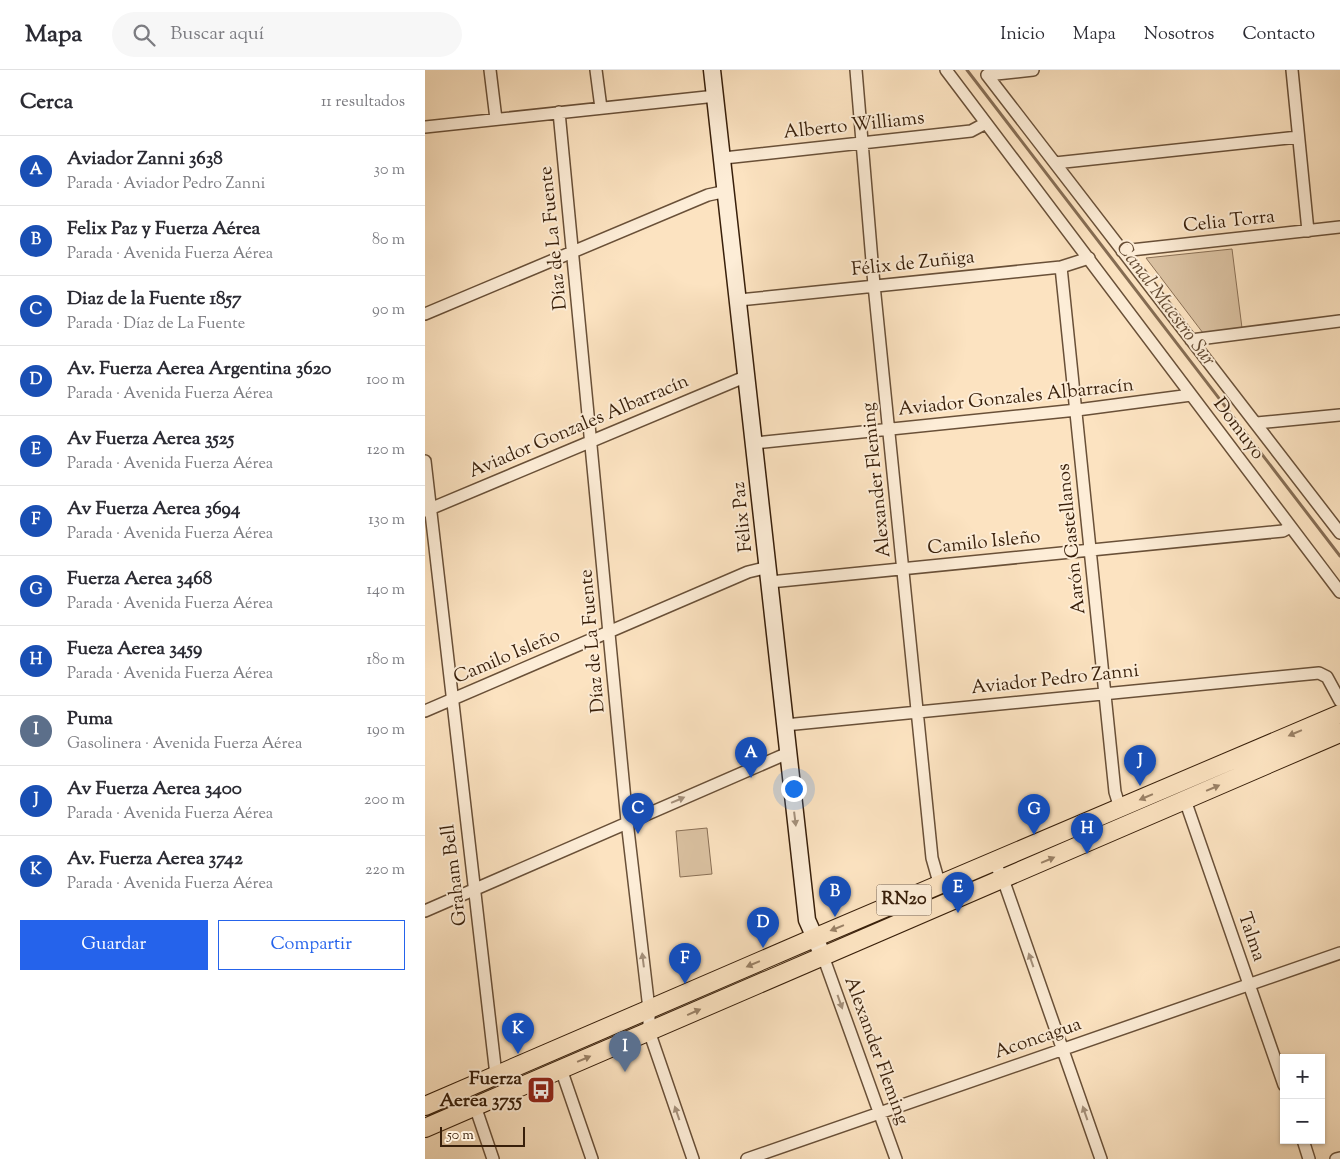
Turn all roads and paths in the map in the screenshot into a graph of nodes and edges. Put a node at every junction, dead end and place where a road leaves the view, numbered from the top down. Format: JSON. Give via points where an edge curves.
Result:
{"nodes":[{"id":1,"x":490,"y":70,"type":"edge"},
{"id":2,"x":596,"y":70,"type":"edge"},
{"id":3,"x":712,"y":70,"type":"edge"},
{"id":4,"x":856,"y":70,"type":"edge"},
{"id":5,"x":946,"y":70,"type":"edge"},
{"id":6,"x":1033,"y":70,"type":"edge"},
{"id":7,"x":1292,"y":70,"type":"edge"},
{"id":8,"x":716,"y":96,"type":"junction"},
{"id":9,"x":601,"y":108,"type":"junction"},
{"id":10,"x":559,"y":112,"type":"junction"},
{"id":11,"x":496,"y":118,"type":"junction"},
{"id":12,"x":986,"y":124,"type":"junction"},
{"id":13,"x":425,"y":127,"type":"edge"},
{"id":14,"x":1299,"y":136,"type":"junction"},
{"id":15,"x":861,"y":143,"type":"junction"},
{"id":16,"x":723,"y":158,"type":"junction"},
{"id":17,"x":1055,"y":163,"type":"junction"},
{"id":18,"x":727,"y":191,"type":"junction"},
{"id":19,"x":1340,"y":227,"type":"edge"},
{"id":20,"x":1308,"y":231,"type":"junction"},
{"id":21,"x":1122,"y":251,"type":"junction"},
{"id":22,"x":573,"y":252,"type":"junction"},
{"id":23,"x":1089,"y":258,"type":"junction"},
{"id":24,"x":1061,"y":267,"type":"junction"},
{"id":25,"x":874,"y":285,"type":"junction"},
{"id":26,"x":739,"y":300,"type":"junction"},
{"id":27,"x":425,"y":314,"type":"edge"},
{"id":28,"x":1340,"y":321,"type":"edge"},
{"id":29,"x":1191,"y":340,"type":"junction"},
{"id":30,"x":747,"y":376,"type":"junction"},
{"id":31,"x":1191,"y":395,"type":"junction"},
{"id":32,"x":1077,"y":410,"type":"junction"},
{"id":33,"x":1340,"y":415,"type":"edge"},
{"id":34,"x":1257,"y":423,"type":"junction"},
{"id":35,"x":889,"y":430,"type":"junction"},
{"id":36,"x":591,"y":441,"type":"junction"},
{"id":37,"x":755,"y":443,"type":"junction"},
{"id":38,"x":425,"y":461,"type":"edge"},
{"id":39,"x":428,"y":510,"type":"edge"},
{"id":40,"x":1290,"y":527,"type":"junction"},
{"id":41,"x":1340,"y":533,"type":"edge"},
{"id":42,"x":1091,"y":549,"type":"junction"},
{"id":43,"x":905,"y":569,"type":"junction"},
{"id":44,"x":769,"y":575,"type":"junction"},
{"id":45,"x":1340,"y":592,"type":"edge"},
{"id":46,"x":610,"y":632,"type":"junction"},
{"id":47,"x":1105,"y":692,"type":"junction"},
{"id":48,"x":452,"y":699,"type":"junction"},
{"id":49,"x":1340,"y":701,"type":"edge"},
{"id":50,"x":425,"y":711,"type":"edge"},
{"id":51,"x":918,"y":712,"type":"junction"},
{"id":52,"x":1340,"y":714,"type":"edge"},
{"id":53,"x":785,"y":726,"type":"junction"},
{"id":54,"x":1340,"y":734,"type":"edge"},
{"id":55,"x":788,"y":753,"type":"junction"},
{"id":56,"x":1185,"y":800,"type":"junction"},
{"id":57,"x":1120,"y":808,"type":"junction"},
{"id":58,"x":627,"y":821,"type":"junction"},
{"id":59,"x":994,"y":862,"type":"junction"},
{"id":60,"x":1003,"y":879,"type":"junction"},
{"id":61,"x":940,"y":886,"type":"junction"},
{"id":62,"x":474,"y":889,"type":"junction"},
{"id":63,"x":425,"y":910,"type":"edge"},
{"id":64,"x":814,"y":938,"type":"junction"},
{"id":65,"x":1340,"y":953,"type":"edge"},
{"id":66,"x":823,"y":956,"type":"junction"},
{"id":67,"x":1249,"y":985,"type":"junction"},
{"id":68,"x":649,"y":1009,"type":"junction"},
{"id":69,"x":649,"y":1032,"type":"junction"},
{"id":70,"x":1062,"y":1049,"type":"junction"},
{"id":71,"x":561,"y":1069,"type":"junction"},
{"id":72,"x":1280,"y":1074,"type":"edge"},
{"id":73,"x":496,"y":1076,"type":"junction"},
{"id":74,"x":425,"y":1106,"type":"edge"},
{"id":75,"x":475,"y":1106,"type":"junction"},
{"id":76,"x":880,"y":1113,"type":"junction"},
{"id":77,"x":425,"y":1128,"type":"edge"},
{"id":78,"x":1304,"y":1144,"type":"edge"},
{"id":79,"x":1340,"y":1158,"type":"edge"},
{"id":80,"x":493,"y":1159,"type":"edge"},
{"id":81,"x":592,"y":1159,"type":"edge"},
{"id":82,"x":693,"y":1159,"type":"edge"},
{"id":83,"x":747,"y":1159,"type":"edge"},
{"id":84,"x":896,"y":1159,"type":"edge"},
{"id":85,"x":1101,"y":1159,"type":"edge"},
{"id":86,"x":1309,"y":1159,"type":"edge"},
{"id":87,"x":1336,"y":1159,"type":"edge"}],
"edges":[{"from":1,"to":11,"type":"street"},
{"from":2,"to":9,"type":"street"},
{"from":3,"to":8,"type":"main road","name":"Félix Paz"},
{"from":4,"to":15,"type":"street","name":"Alexander Fleming"},
{"from":5,"to":12,"type":"street","name":"Domuyo"},
{"from":6,"to":17,"type":"street","name":"Domuyo","via":[[987,75]]},
{"from":7,"to":14,"type":"street"},
{"from":8,"to":9,"type":"street"},
{"from":8,"to":16,"type":"main road","name":"Félix Paz"},
{"from":9,"to":10,"type":"street"},
{"from":10,"to":11,"type":"street"},
{"from":10,"to":22,"type":"street","name":"Díaz de La Fuente"},
{"from":11,"to":13,"type":"street"},
{"from":12,"to":15,"type":"street","name":"Alberto Williams","via":[[971,131]]},
{"from":12,"to":23,"type":"street","name":"Domuyo"},
{"from":14,"to":17,"type":"street"},
{"from":14,"to":20,"type":"street"},
{"from":15,"to":16,"type":"street","name":"Alberto Williams"},
{"from":15,"to":25,"type":"street","name":"Alexander Fleming"},
{"from":16,"to":18,"type":"main road","name":"Félix Paz"},
{"from":17,"to":21,"type":"street","name":"Domuyo"},
{"from":18,"to":22,"type":"street"},
{"from":18,"to":26,"type":"main road","name":"Félix Paz"},
{"from":19,"to":20,"type":"street","name":"Celia Torra"},
{"from":20,"to":21,"type":"street","name":"Celia Torra"},
{"from":21,"to":29,"type":"street","name":"Domuyo"},
{"from":22,"to":27,"type":"street"},
{"from":22,"to":36,"type":"street","name":"Díaz de La Fuente"},
{"from":23,"to":24,"type":"street","name":"Félix de Zuñiga"},
{"from":23,"to":31,"type":"street","name":"Domuyo"},
{"from":24,"to":25,"type":"street","name":"Félix de Zuñiga"},
{"from":24,"to":32,"type":"street","name":"Aarón Castellanos"},
{"from":25,"to":26,"type":"street","name":"Félix de Zuñiga"},
{"from":25,"to":35,"type":"street","name":"Alexander Fleming"},
{"from":26,"to":30,"type":"main road","name":"Félix Paz"},
{"from":28,"to":29,"type":"street"},
{"from":29,"to":34,"type":"street","name":"Domuyo"},
{"from":30,"to":36,"type":"street","name":"Aviador Gonzales Albarracín"},
{"from":30,"to":37,"type":"main road","name":"Félix Paz"},
{"from":31,"to":32,"type":"street","name":"Aviador Gonzales Albarracín"},
{"from":31,"to":40,"type":"street","name":"Domuyo"},
{"from":32,"to":35,"type":"street","name":"Aviador Gonzales Albarracín"},
{"from":32,"to":42,"type":"street","name":"Aarón Castellanos"},
{"from":33,"to":34,"type":"street"},
{"from":34,"to":41,"type":"street","name":"Domuyo"},
{"from":35,"to":37,"type":"street","name":"Aviador Gonzales Albarracín"},
{"from":35,"to":43,"type":"street","name":"Alexander Fleming"},
{"from":36,"to":39,"type":"street","name":"Aviador Gonzales Albarracín"},
{"from":36,"to":46,"type":"street","name":"Díaz de La Fuente"},
{"from":37,"to":44,"type":"main road","name":"Félix Paz"},
{"from":38,"to":39,"type":"street","name":"Graham Bell"},
{"from":39,"to":48,"type":"street","name":"Graham Bell"},
{"from":40,"to":42,"type":"street","name":"Camilo Isleño","via":[[1283,531]]},
{"from":40,"to":45,"type":"street","name":"Domuyo"},
{"from":42,"to":43,"type":"street","name":"Camilo Isleño"},
{"from":42,"to":47,"type":"street","name":"Aarón Castellanos"},
{"from":43,"to":44,"type":"street","name":"Camilo Isleño"},
{"from":43,"to":51,"type":"street","name":"Alexander Fleming"},
{"from":44,"to":46,"type":"street","name":"Camilo Isleño","via":[[748,572]]},
{"from":44,"to":53,"type":"main road","name":"Félix Paz"},
{"from":46,"to":48,"type":"street","name":"Camilo Isleño"},
{"from":46,"to":58,"type":"street","name":"Díaz de La Fuente"},
{"from":47,"to":49,"type":"street","name":"Aviador Pedro Zanni","via":[[1319,672],[1327,677]]},
{"from":47,"to":51,"type":"street","name":"Aviador Pedro Zanni"},
{"from":47,"to":57,"type":"street","name":"Aarón Castellanos","via":[[1115,792]]},
{"from":48,"to":50,"type":"street","name":"Camilo Isleño"},
{"from":48,"to":62,"type":"street","name":"Graham Bell"},
{"from":51,"to":53,"type":"street","name":"Aviador Pedro Zanni"},
{"from":51,"to":61,"type":"street","name":"Alexander Fleming","via":[[933,858]]},
{"from":52,"to":57,"type":"main road","number":"RN20","one_way":true},
{"from":53,"to":55,"type":"main road","name":"Félix Paz"},
{"from":56,"to":54,"type":"main road","number":"RN20","one_way":true},
{"from":58,"to":55,"type":"street","one_way":true},
{"from":55,"to":64,"type":"main road","name":"Félix Paz","one_way":true,"via":[[807,920]]},
{"from":60,"to":56,"type":"main road","number":"RN20","one_way":true},
{"from":56,"to":67,"type":"street","name":"Talma"},
{"from":57,"to":59,"type":"main road","number":"RN20"},
{"from":58,"to":62,"type":"street"},
{"from":68,"to":58,"type":"street","name":"Díaz de La Fuente","one_way":true},
{"from":59,"to":60,"type":"street"},
{"from":59,"to":61,"type":"main road","number":"RN20"},
{"from":60,"to":66,"type":"main road","number":"RN20"},
{"from":70,"to":60,"type":"street","one_way":true},
{"from":61,"to":64,"type":"main road","number":"RN20","one_way":true},
{"from":62,"to":63,"type":"street"},
{"from":62,"to":73,"type":"street","name":"Graham Bell"},
{"from":64,"to":66,"type":"main road","name":"Félix Paz"},
{"from":64,"to":68,"type":"main road","number":"RN20","one_way":true},
{"from":65,"to":67,"type":"street","name":"Aconcagua"},
{"from":69,"to":66,"type":"main road","number":"RN20","one_way":true},
{"from":66,"to":76,"type":"street","name":"Alexander Fleming","one_way":true},
{"from":67,"to":70,"type":"street","name":"Aconcagua"},
{"from":67,"to":72,"type":"street","name":"Talma"},
{"from":68,"to":69,"type":"street","name":"Díaz de La Fuente"},
{"from":68,"to":73,"type":"main road","number":"RN20"},
{"from":71,"to":69,"type":"main road","number":"RN20","one_way":true},
{"from":82,"to":69,"type":"street","name":"Díaz de La Fuente","one_way":true},
{"from":70,"to":76,"type":"street","name":"Aconcagua"},
{"from":85,"to":70,"type":"street","one_way":true},
{"from":71,"to":75,"type":"main road","number":"RN20"},
{"from":71,"to":81,"type":"street"},
{"from":73,"to":74,"type":"main road","number":"RN20"},
{"from":75,"to":77,"type":"main road","number":"RN20"},
{"from":75,"to":80,"type":"street"},
{"from":76,"to":83,"type":"street","name":"Aconcagua"},
{"from":76,"to":84,"type":"street","name":"Alexander Fleming"},
{"from":78,"to":86,"type":"street"},
{"from":79,"to":87,"type":"street"}]}
